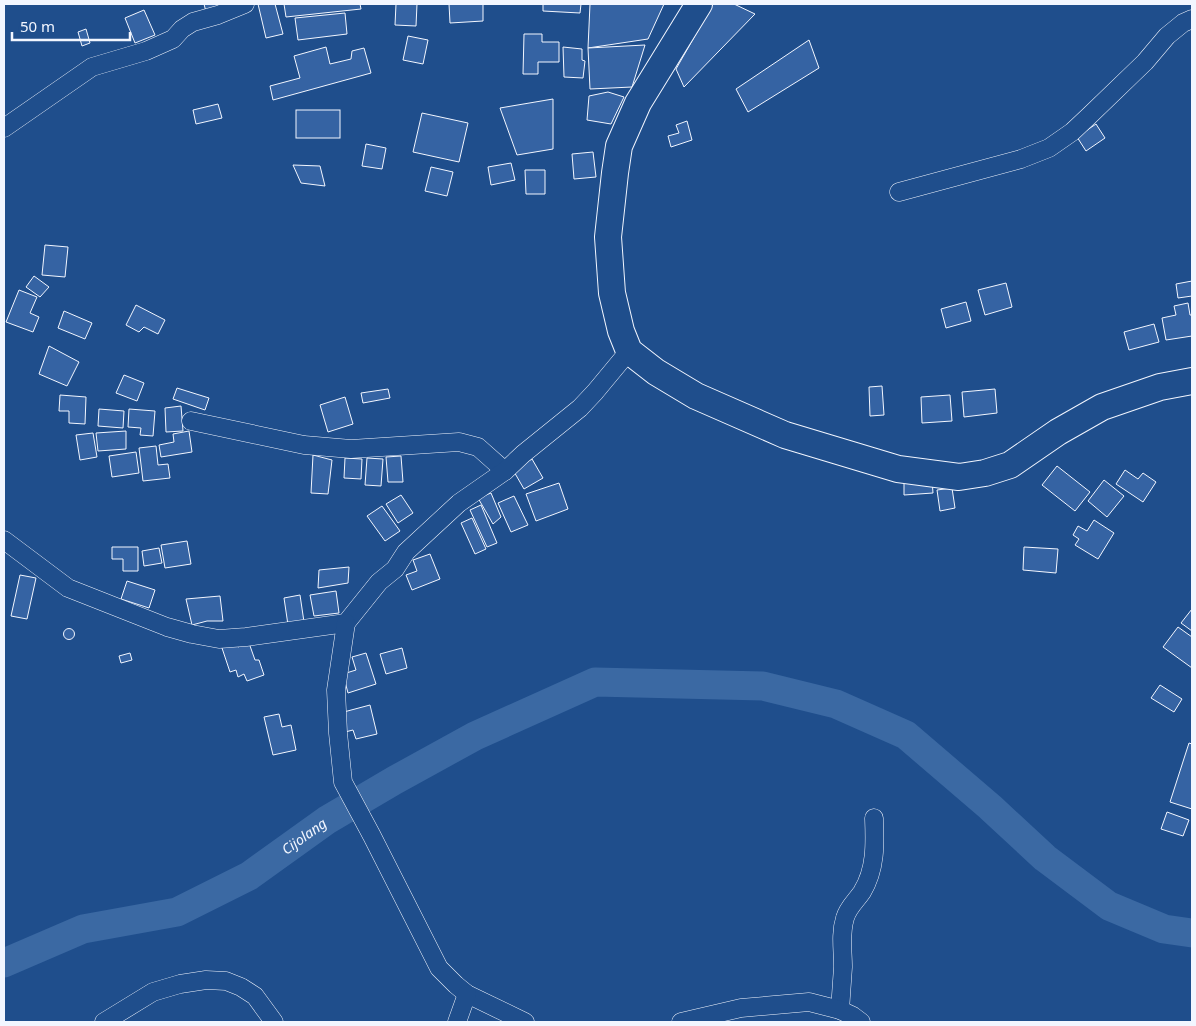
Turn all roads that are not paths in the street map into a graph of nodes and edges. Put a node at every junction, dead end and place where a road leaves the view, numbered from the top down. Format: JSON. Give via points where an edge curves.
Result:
{"nodes":[{"id":1,"x":245,"y":4,"type":"edge"},
{"id":2,"x":699,"y":4,"type":"edge"},
{"id":3,"x":1192,"y":19,"type":"edge"},
{"id":4,"x":4,"y":128,"type":"edge"},
{"id":5,"x":899,"y":192,"type":"dead end"},
{"id":6,"x":629,"y":352,"type":"junction"},
{"id":7,"x":1192,"y":381,"type":"edge"},
{"id":8,"x":191,"y":421,"type":"dead end"},
{"id":9,"x":506,"y":471,"type":"junction"},
{"id":10,"x":4,"y":540,"type":"edge"},
{"id":11,"x":346,"y":623,"type":"junction"},
{"id":12,"x":874,"y":818,"type":"dead end"},
{"id":13,"x":467,"y":994,"type":"junction"},
{"id":14,"x":840,"y":1010,"type":"junction"},
{"id":15,"x":104,"y":1022,"type":"edge"},
{"id":16,"x":274,"y":1022,"type":"edge"},
{"id":17,"x":457,"y":1022,"type":"edge"},
{"id":18,"x":525,"y":1022,"type":"edge"},
{"id":19,"x":681,"y":1022,"type":"edge"},
{"id":20,"x":861,"y":1022,"type":"edge"}],
"edges":[{"from":1,"to":4,"type":"street","via":[[193,22],[173,39],[146,51],[92,67]]},
{"from":2,"to":6,"type":"highway","via":[[638,103],[619,146],[608,237],[612,293]]},
{"from":3,"to":5,"type":"street","via":[[1167,36],[1089,116],[1049,148],[1022,159]]},
{"from":6,"to":7,"type":"highway","via":[[696,396],[785,435],[898,469],[958,476],[985,473],[1010,465],[1102,407]]},
{"from":6,"to":9,"type":"street","via":[[580,408],[522,454]]},
{"from":8,"to":9,"type":"street","via":[[322,447],[351,449],[459,442],[478,447]]},
{"from":9,"to":11,"type":"street","via":[[459,503],[406,552],[395,569],[379,582]]},
{"from":10,"to":11,"type":"street","via":[[68,588],[192,634],[219,639]]},
{"from":11,"to":13,"type":"street","via":[[336,690],[343,782],[438,968]]},
{"from":12,"to":14,"type":"street","via":[[875,850],[871,873],[851,904],[842,932]]},
{"from":13,"to":17,"type":"street"},
{"from":13,"to":18,"type":"street"},
{"from":14,"to":19,"type":"street","via":[[809,1002],[741,1008]]},
{"from":14,"to":20,"type":"street"},
{"from":15,"to":16,"type":"street","via":[[153,992],[206,980],[226,981],[241,987],[255,996]]}]}
